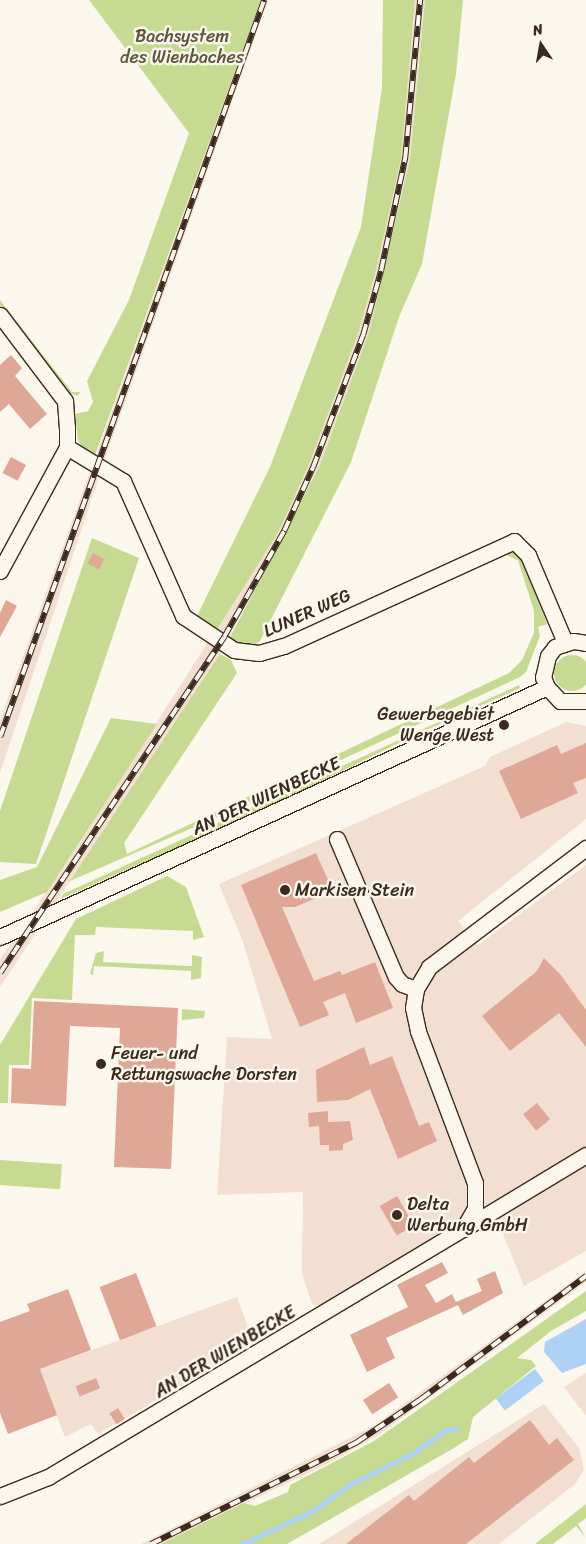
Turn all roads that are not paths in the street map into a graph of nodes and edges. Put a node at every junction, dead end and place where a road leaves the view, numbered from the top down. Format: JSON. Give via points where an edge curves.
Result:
{"nodes":[{"id":1,"x":0,"y":315,"type":"edge"},
{"id":2,"x":67,"y":447,"type":"junction"},
{"id":3,"x":0,"y":571,"type":"edge"},
{"id":4,"x":565,"y":642,"type":"junction"},
{"id":5,"x":586,"y":643,"type":"edge"},
{"id":6,"x":546,"y":687,"type":"junction"},
{"id":7,"x":586,"y":701,"type":"edge"},
{"id":8,"x":337,"y":839,"type":"dead end"},
{"id":9,"x":586,"y":848,"type":"edge"},
{"id":10,"x":0,"y":937,"type":"edge"},
{"id":11,"x":416,"y":989,"type":"junction"},
{"id":12,"x":586,"y":1155,"type":"edge"},
{"id":13,"x":464,"y":1229,"type":"junction"},
{"id":14,"x":0,"y":1496,"type":"edge"}],
"edges":[{"from":1,"to":2,"type":"street","via":[[65,401]]},
{"from":2,"to":3,"type":"street"},
{"from":2,"to":4,"type":"street","name":"LUNER WEG","via":[[123,481],[183,616],[234,650],[259,653],[284,646],[514,541],[528,555]]},
{"from":4,"to":5,"type":"street"},
{"from":4,"to":6,"type":"street","via":[[548,656],[543,676]]},
{"from":6,"to":7,"type":"street","via":[[560,700]]},
{"from":6,"to":10,"type":"street","name":"AN DER WIENBECKE"},
{"from":8,"to":11,"type":"street","via":[[396,976],[402,984]]},
{"from":9,"to":11,"type":"street","via":[[429,967]]},
{"from":11,"to":13,"type":"street","via":[[415,1020],[475,1183],[475,1208]]},
{"from":12,"to":13,"type":"street","name":"AN DER WIENBECKE"},
{"from":13,"to":14,"type":"street","name":"AN DER WIENBECKE","via":[[48,1477]]}]}
